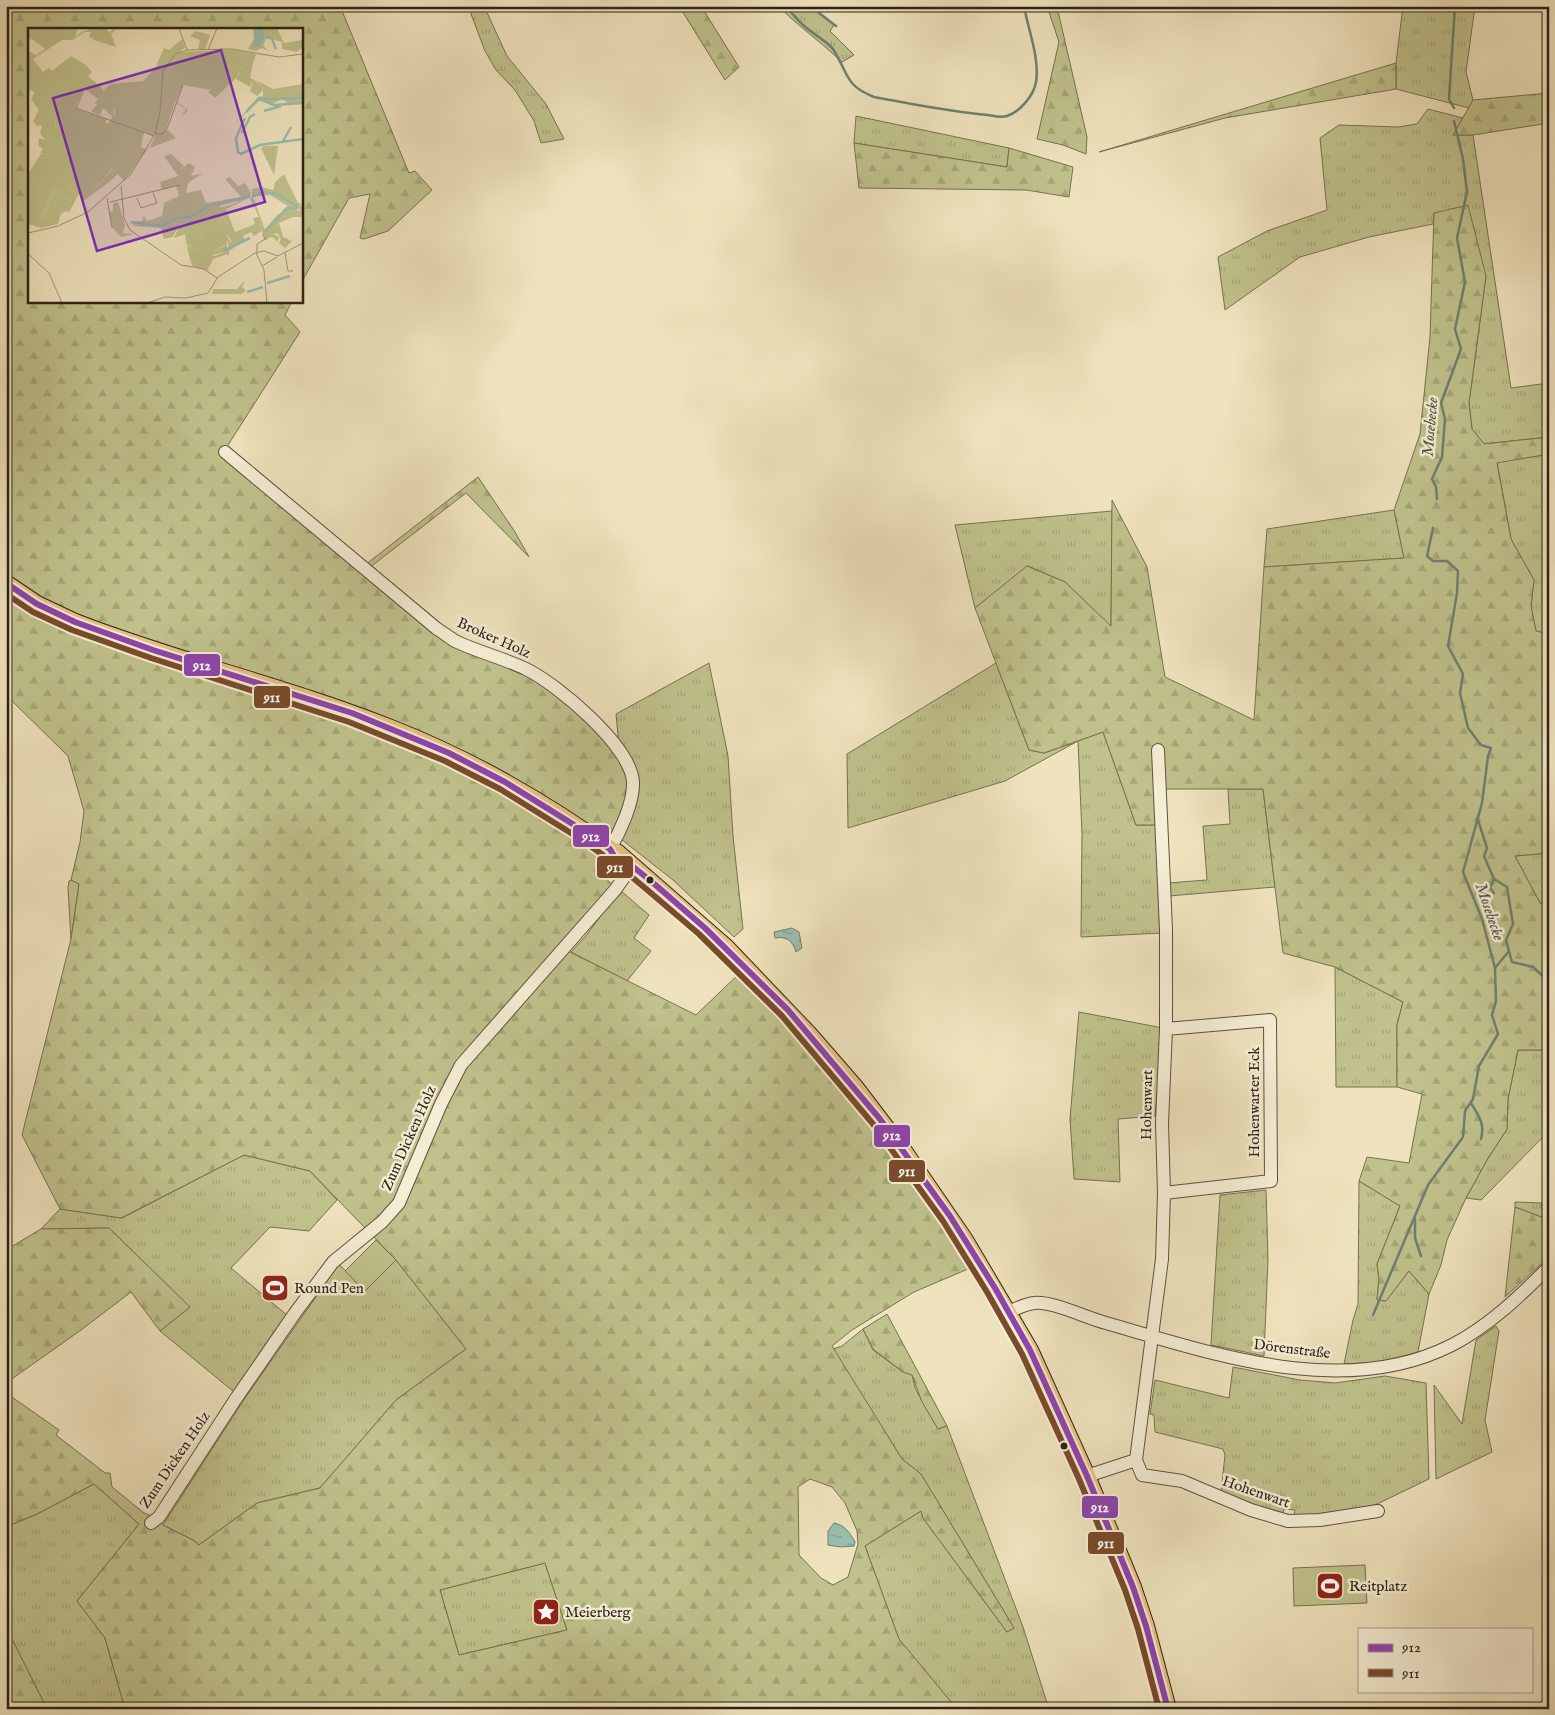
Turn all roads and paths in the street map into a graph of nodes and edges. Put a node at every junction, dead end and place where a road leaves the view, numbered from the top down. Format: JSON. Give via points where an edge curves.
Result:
{"nodes":[{"id":1,"x":225,"y":452,"type":"dead end"},
{"id":2,"x":6,"y":583,"type":"edge"},
{"id":3,"x":1158,"y":750,"type":"dead end"},
{"id":4,"x":610,"y":849,"type":"junction"},
{"id":5,"x":632,"y":866,"type":"junction"},
{"id":6,"x":1166,"y":1029,"type":"junction"},
{"id":7,"x":1164,"y":1193,"type":"junction"},
{"id":8,"x":1549,"y":1267,"type":"edge"},
{"id":9,"x":1009,"y":1312,"type":"junction"},
{"id":10,"x":1151,"y":1336,"type":"junction"},
{"id":11,"x":1136,"y":1460,"type":"junction"},
{"id":12,"x":1087,"y":1476,"type":"junction"},
{"id":13,"x":1378,"y":1511,"type":"dead end"},
{"id":14,"x":151,"y":1523,"type":"dead end"},
{"id":15,"x":1168,"y":1709,"type":"edge"}],
"edges":[{"from":1,"to":4,"type":"street","name":"Broker Holz","via":[[436,628],[455,641],[541,678],[598,726],[620,751],[633,781],[629,805]]},
{"from":2,"to":4,"type":"main road","via":[[37,604],[91,628],[360,716],[422,740],[517,788]]},
{"from":3,"to":6,"type":"street","name":"Hohenwart","via":[[1166,929]]},
{"from":4,"to":5,"type":"main road","via":[[614,856]]},
{"from":5,"to":9,"type":"main road","via":[[726,947],[830,1058],[927,1183]]},
{"from":5,"to":14,"type":"street","name":"Zum Dicken Holz","via":[[615,890],[461,1065],[399,1203],[382,1222],[333,1262],[235,1400],[159,1517]]},
{"from":6,"to":7,"type":"street","name":"Hohenwart","via":[[1162,1123]]},
{"from":6,"to":7,"type":"street","name":"Hohenwarter Eck","via":[[1270,1020],[1271,1181]]},
{"from":7,"to":10,"type":"street","name":"Hohenwart","via":[[1162,1259]]},
{"from":8,"to":10,"type":"street","name":"Dörenstraße","via":[[1514,1302],[1473,1332],[1426,1356],[1389,1366],[1316,1371],[1261,1364]]},
{"from":9,"to":10,"type":"street","name":"Dörenstraße","via":[[1036,1303],[1049,1305]]},
{"from":9,"to":12,"type":"main road","via":[[1030,1350]]},
{"from":10,"to":11,"type":"street","name":"Hohenwart"},
{"from":11,"to":12,"type":"street"},
{"from":11,"to":13,"type":"street","name":"Hohenwart","via":[[1142,1475],[1182,1481],[1279,1520],[1320,1520]]},
{"from":12,"to":15,"type":"main road","via":[[1133,1587]]}]}
